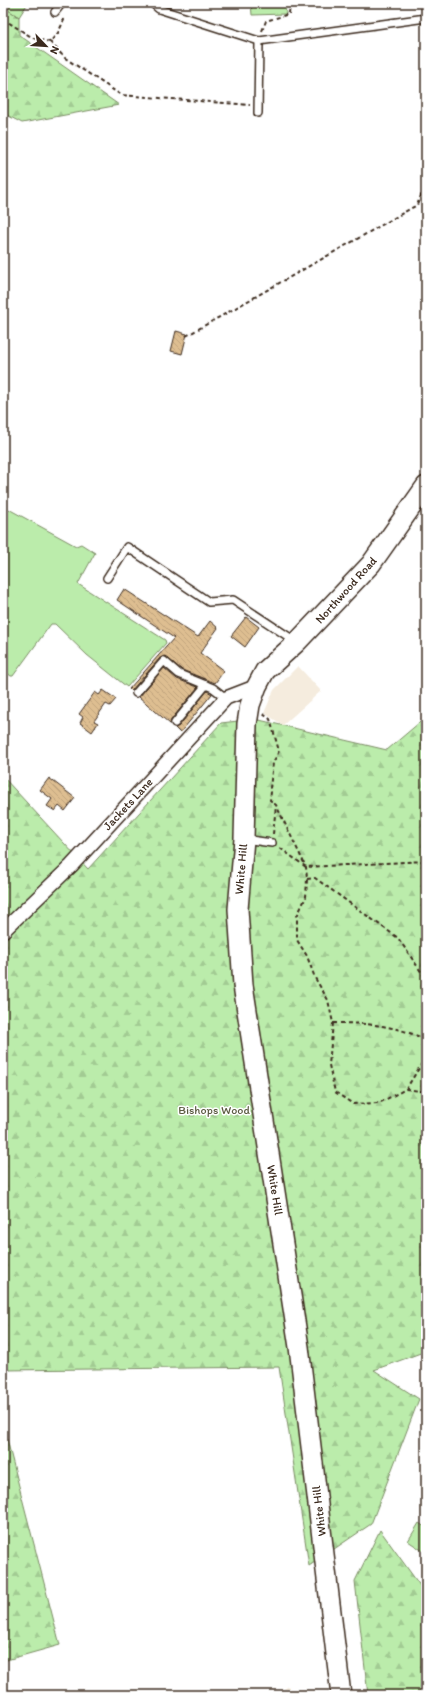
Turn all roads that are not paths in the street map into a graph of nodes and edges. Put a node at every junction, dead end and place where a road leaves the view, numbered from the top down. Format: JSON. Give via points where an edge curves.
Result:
{"nodes":[{"id":1,"x":62,"y":3,"type":"edge"},
{"id":2,"x":152,"y":3,"type":"edge"},
{"id":3,"x":55,"y":12,"type":"road end"},
{"id":4,"x":426,"y":18,"type":"edge"},
{"id":5,"x":259,"y":41,"type":"junction"},
{"id":6,"x":258,"y":109,"type":"road end"},
{"id":7,"x":426,"y":486,"type":"edge"},
{"id":8,"x":107,"y":578,"type":"dead end"},
{"id":9,"x":297,"y":642,"type":"junction"},
{"id":10,"x":206,"y":685,"type":"junction"},
{"id":11,"x":257,"y":686,"type":"junction"},
{"id":12,"x":136,"y":693,"type":"dead end"},
{"id":13,"x":226,"y":698,"type":"junction"},
{"id":14,"x":175,"y":723,"type":"dead end"},
{"id":15,"x":244,"y":839,"type":"junction"},
{"id":16,"x":272,"y":843,"type":"road end"},
{"id":17,"x":3,"y":931,"type":"edge"},
{"id":18,"x":341,"y":1695,"type":"edge"}],
"edges":[{"from":1,"to":3,"type":"lane"},
{"from":2,"to":5,"type":"lane","via":[[159,9]]},
{"from":4,"to":5,"type":"lane"},
{"from":5,"to":6,"type":"lane"},
{"from":7,"to":9,"type":"street","name":"Northwood Road","via":[[371,564]]},
{"from":8,"to":9,"type":"lane","via":[[127,547],[209,602],[233,600]]},
{"from":9,"to":11,"type":"street","name":"Northwood Road","via":[[265,672]]},
{"from":10,"to":12,"type":"lane","via":[[179,674],[164,661]]},
{"from":10,"to":13,"type":"lane"},
{"from":10,"to":14,"type":"lane"},
{"from":11,"to":13,"type":"street","name":"Jackets Lane"},
{"from":11,"to":15,"type":"street","name":"White Hill","via":[[247,724]]},
{"from":13,"to":17,"type":"street","name":"Jackets Lane","via":[[71,866]]},
{"from":15,"to":16,"type":"lane"},
{"from":15,"to":18,"type":"street","name":"White Hill","via":[[238,909],[243,985],[299,1347]]}]}
